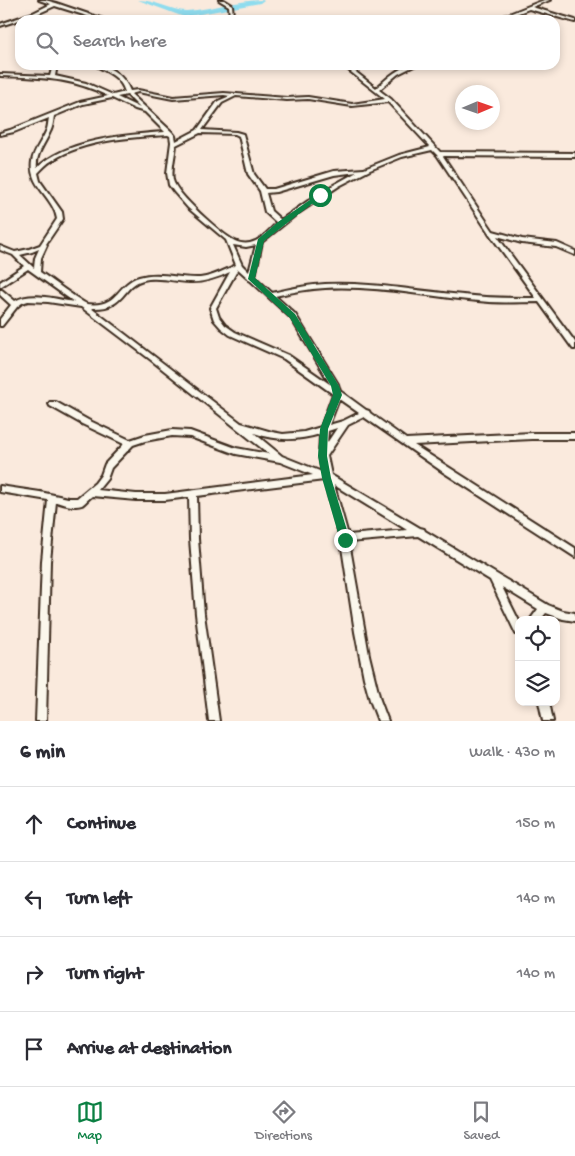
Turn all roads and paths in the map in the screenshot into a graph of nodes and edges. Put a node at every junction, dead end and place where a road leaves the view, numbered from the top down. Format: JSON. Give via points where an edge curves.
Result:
{"nodes":[{"id":1,"x":41,"y":0,"type":"edge"},
{"id":2,"x":221,"y":0,"type":"edge"},
{"id":3,"x":548,"y":0,"type":"edge"},
{"id":4,"x":55,"y":4,"type":"junction"},
{"id":5,"x":529,"y":8,"type":"junction"},
{"id":6,"x":31,"y":15,"type":"edge"},
{"id":7,"x":89,"y":15,"type":"edge"},
{"id":8,"x":231,"y":15,"type":"edge"},
{"id":9,"x":510,"y":15,"type":"edge"},
{"id":10,"x":556,"y":15,"type":"edge"},
{"id":11,"x":560,"y":16,"type":"edge"},
{"id":12,"x":15,"y":20,"type":"edge"},
{"id":13,"x":575,"y":20,"type":"edge"},
{"id":14,"x":0,"y":25,"type":"edge"},
{"id":15,"x":54,"y":70,"type":"edge"},
{"id":16,"x":108,"y":70,"type":"edge"},
{"id":17,"x":350,"y":70,"type":"edge"},
{"id":18,"x":403,"y":70,"type":"edge"},
{"id":19,"x":0,"y":75,"type":"edge"},
{"id":20,"x":52,"y":78,"type":"junction"},
{"id":21,"x":376,"y":90,"type":"junction"},
{"id":22,"x":128,"y":93,"type":"junction"},
{"id":23,"x":209,"y":94,"type":"junction"},
{"id":24,"x":111,"y":95,"type":"junction"},
{"id":25,"x":240,"y":95,"type":"junction"},
{"id":26,"x":388,"y":100,"type":"junction"},
{"id":27,"x":215,"y":109,"type":"junction"},
{"id":28,"x":146,"y":112,"type":"junction"},
{"id":29,"x":52,"y":116,"type":"junction"},
{"id":30,"x":199,"y":131,"type":"junction"},
{"id":31,"x":170,"y":133,"type":"junction"},
{"id":32,"x":0,"y":134,"type":"edge"},
{"id":33,"x":172,"y":145,"type":"junction"},
{"id":34,"x":433,"y":148,"type":"junction"},
{"id":35,"x":439,"y":154,"type":"junction"},
{"id":36,"x":575,"y":155,"type":"edge"},
{"id":37,"x":370,"y":168,"type":"junction"},
{"id":38,"x":35,"y":173,"type":"junction"},
{"id":39,"x":263,"y":191,"type":"junction"},
{"id":40,"x":281,"y":223,"type":"junction"},
{"id":41,"x":491,"y":232,"type":"junction"},
{"id":42,"x":228,"y":239,"type":"junction"},
{"id":43,"x":260,"y":240,"type":"junction"},
{"id":44,"x":44,"y":244,"type":"junction"},
{"id":45,"x":0,"y":248,"type":"edge"},
{"id":46,"x":575,"y":253,"type":"edge"},
{"id":47,"x":15,"y":254,"type":"junction"},
{"id":48,"x":28,"y":266,"type":"junction"},
{"id":49,"x":238,"y":267,"type":"junction"},
{"id":50,"x":37,"y":273,"type":"junction"},
{"id":51,"x":251,"y":279,"type":"junction"},
{"id":52,"x":0,"y":284,"type":"edge"},
{"id":53,"x":0,"y":292,"type":"edge"},
{"id":54,"x":270,"y":295,"type":"junction"},
{"id":55,"x":540,"y":300,"type":"junction"},
{"id":56,"x":15,"y":305,"type":"junction"},
{"id":57,"x":85,"y":307,"type":"junction"},
{"id":58,"x":0,"y":324,"type":"edge"},
{"id":59,"x":575,"y":347,"type":"edge"},
{"id":60,"x":338,"y":395,"type":"junction"},
{"id":61,"x":53,"y":404,"type":"dead end"},
{"id":62,"x":366,"y":413,"type":"junction"},
{"id":63,"x":345,"y":423,"type":"junction"},
{"id":64,"x":236,"y":424,"type":"junction"},
{"id":65,"x":324,"y":429,"type":"junction"},
{"id":66,"x":575,"y":436,"type":"edge"},
{"id":67,"x":404,"y":442,"type":"junction"},
{"id":68,"x":130,"y":443,"type":"junction"},
{"id":69,"x":323,"y":456,"type":"junction"},
{"id":70,"x":281,"y":459,"type":"junction"},
{"id":71,"x":326,"y":477,"type":"junction"},
{"id":72,"x":0,"y":489,"type":"edge"},
{"id":73,"x":89,"y":492,"type":"junction"},
{"id":74,"x":193,"y":494,"type":"junction"},
{"id":75,"x":52,"y":498,"type":"junction"},
{"id":76,"x":421,"y":532,"type":"junction"},
{"id":77,"x":345,"y":540,"type":"junction"},
{"id":78,"x":573,"y":550,"type":"edge"},
{"id":79,"x":493,"y":577,"type":"junction"},
{"id":80,"x":545,"y":608,"type":"junction"},
{"id":81,"x":538,"y":616,"type":"edge"},
{"id":82,"x":575,"y":616,"type":"edge"},
{"id":83,"x":515,"y":624,"type":"edge"},
{"id":84,"x":545,"y":706,"type":"edge"},
{"id":85,"x":41,"y":721,"type":"edge"},
{"id":86,"x":214,"y":721,"type":"edge"},
{"id":87,"x":383,"y":721,"type":"edge"},
{"id":88,"x":548,"y":721,"type":"edge"}],
"edges":[{"from":1,"to":4,"type":"street"},
{"from":2,"to":8,"type":"street","via":[[231,6]]},
{"from":3,"to":5,"type":"street"},
{"from":4,"to":6,"type":"street"},
{"from":4,"to":7,"type":"street"},
{"from":5,"to":9,"type":"street"},
{"from":5,"to":10,"type":"street"},
{"from":11,"to":13,"type":"street"},
{"from":12,"to":14,"type":"street"},
{"from":15,"to":20,"type":"street"},
{"from":16,"to":22,"type":"street","via":[[122,79]]},
{"from":17,"to":21,"type":"street"},
{"from":18,"to":21,"type":"street"},
{"from":19,"to":20,"type":"street"},
{"from":20,"to":24,"type":"street"},
{"from":21,"to":26,"type":"street"},
{"from":22,"to":23,"type":"street","via":[[138,91],[173,98]]},
{"from":22,"to":24,"type":"street"},
{"from":22,"to":28,"type":"street"},
{"from":23,"to":25,"type":"street"},
{"from":23,"to":27,"type":"street"},
{"from":24,"to":28,"type":"street"},
{"from":24,"to":29,"type":"street"},
{"from":25,"to":26,"type":"street","via":[[308,98],[352,105]]},
{"from":25,"to":27,"type":"street","via":[[220,102]]},
{"from":26,"to":34,"type":"street"},
{"from":27,"to":30,"type":"street"},
{"from":28,"to":31,"type":"street"},
{"from":29,"to":32,"type":"street"},
{"from":29,"to":38,"type":"street","via":[[49,130],[36,154]]},
{"from":30,"to":33,"type":"street"},
{"from":30,"to":39,"type":"street","via":[[241,136],[251,174]]},
{"from":31,"to":33,"type":"street"},
{"from":31,"to":38,"type":"street","via":[[130,136],[74,149],[48,161]]},
{"from":33,"to":42,"type":"street","via":[[173,187],[201,217]]},
{"from":34,"to":35,"type":"street"},
{"from":34,"to":37,"type":"street","via":[[406,153]]},
{"from":35,"to":36,"type":"street"},
{"from":35,"to":41,"type":"street"},
{"from":37,"to":39,"type":"street","via":[[334,173],[290,187]]},
{"from":37,"to":40,"type":"street","via":[[320,195]]},
{"from":38,"to":44,"type":"street","via":[[37,181],[61,215]]},
{"from":39,"to":40,"type":"street","via":[[268,212]]},
{"from":40,"to":43,"type":"street"},
{"from":41,"to":46,"type":"street","via":[[522,241],[557,245]]},
{"from":41,"to":55,"type":"street"},
{"from":42,"to":43,"type":"street","via":[[238,245]]},
{"from":42,"to":49,"type":"street"},
{"from":43,"to":51,"type":"street"},
{"from":44,"to":47,"type":"street"},
{"from":44,"to":50,"type":"street","via":[[38,258]]},
{"from":45,"to":47,"type":"street"},
{"from":47,"to":48,"type":"street"},
{"from":48,"to":50,"type":"street"},
{"from":48,"to":52,"type":"street"},
{"from":49,"to":51,"type":"street"},
{"from":49,"to":57,"type":"street","via":[[207,279],[139,280],[130,284],[113,302]]},
{"from":49,"to":60,"type":"street","via":[[214,308],[219,323],[250,343],[282,355]]},
{"from":50,"to":57,"type":"street"},
{"from":51,"to":54,"type":"street"},
{"from":53,"to":56,"type":"street"},
{"from":54,"to":55,"type":"street","via":[[333,285],[490,300]]},
{"from":54,"to":60,"type":"street","via":[[293,316]]},
{"from":55,"to":59,"type":"street"},
{"from":56,"to":57,"type":"street","via":[[34,299]]},
{"from":56,"to":58,"type":"street"},
{"from":57,"to":64,"type":"street","via":[[141,347]]},
{"from":60,"to":62,"type":"street"},
{"from":60,"to":65,"type":"street"},
{"from":61,"to":68,"type":"street"},
{"from":62,"to":63,"type":"street"},
{"from":62,"to":67,"type":"street"},
{"from":63,"to":65,"type":"street"},
{"from":63,"to":69,"type":"street"},
{"from":64,"to":65,"type":"street","via":[[280,438],[295,438]]},
{"from":64,"to":70,"type":"street"},
{"from":65,"to":69,"type":"street"},
{"from":66,"to":67,"type":"street","via":[[532,435]]},
{"from":67,"to":78,"type":"street"},
{"from":68,"to":70,"type":"street","via":[[145,438],[190,434],[236,451]]},
{"from":68,"to":73,"type":"street"},
{"from":69,"to":71,"type":"street"},
{"from":70,"to":71,"type":"street"},
{"from":71,"to":74,"type":"street"},
{"from":71,"to":76,"type":"street"},
{"from":71,"to":77,"type":"street"},
{"from":72,"to":75,"type":"street"},
{"from":73,"to":74,"type":"street","via":[[165,497]]},
{"from":73,"to":75,"type":"street","via":[[74,503]]},
{"from":74,"to":86,"type":"street","via":[[200,614]]},
{"from":75,"to":85,"type":"street","via":[[46,561]]},
{"from":76,"to":77,"type":"street"},
{"from":76,"to":79,"type":"street"},
{"from":77,"to":87,"type":"street","via":[[368,673]]},
{"from":79,"to":80,"type":"street"},
{"from":79,"to":83,"type":"street"},
{"from":80,"to":81,"type":"street"},
{"from":80,"to":82,"type":"street","via":[[563,616]]},
{"from":84,"to":88,"type":"street"}]}
